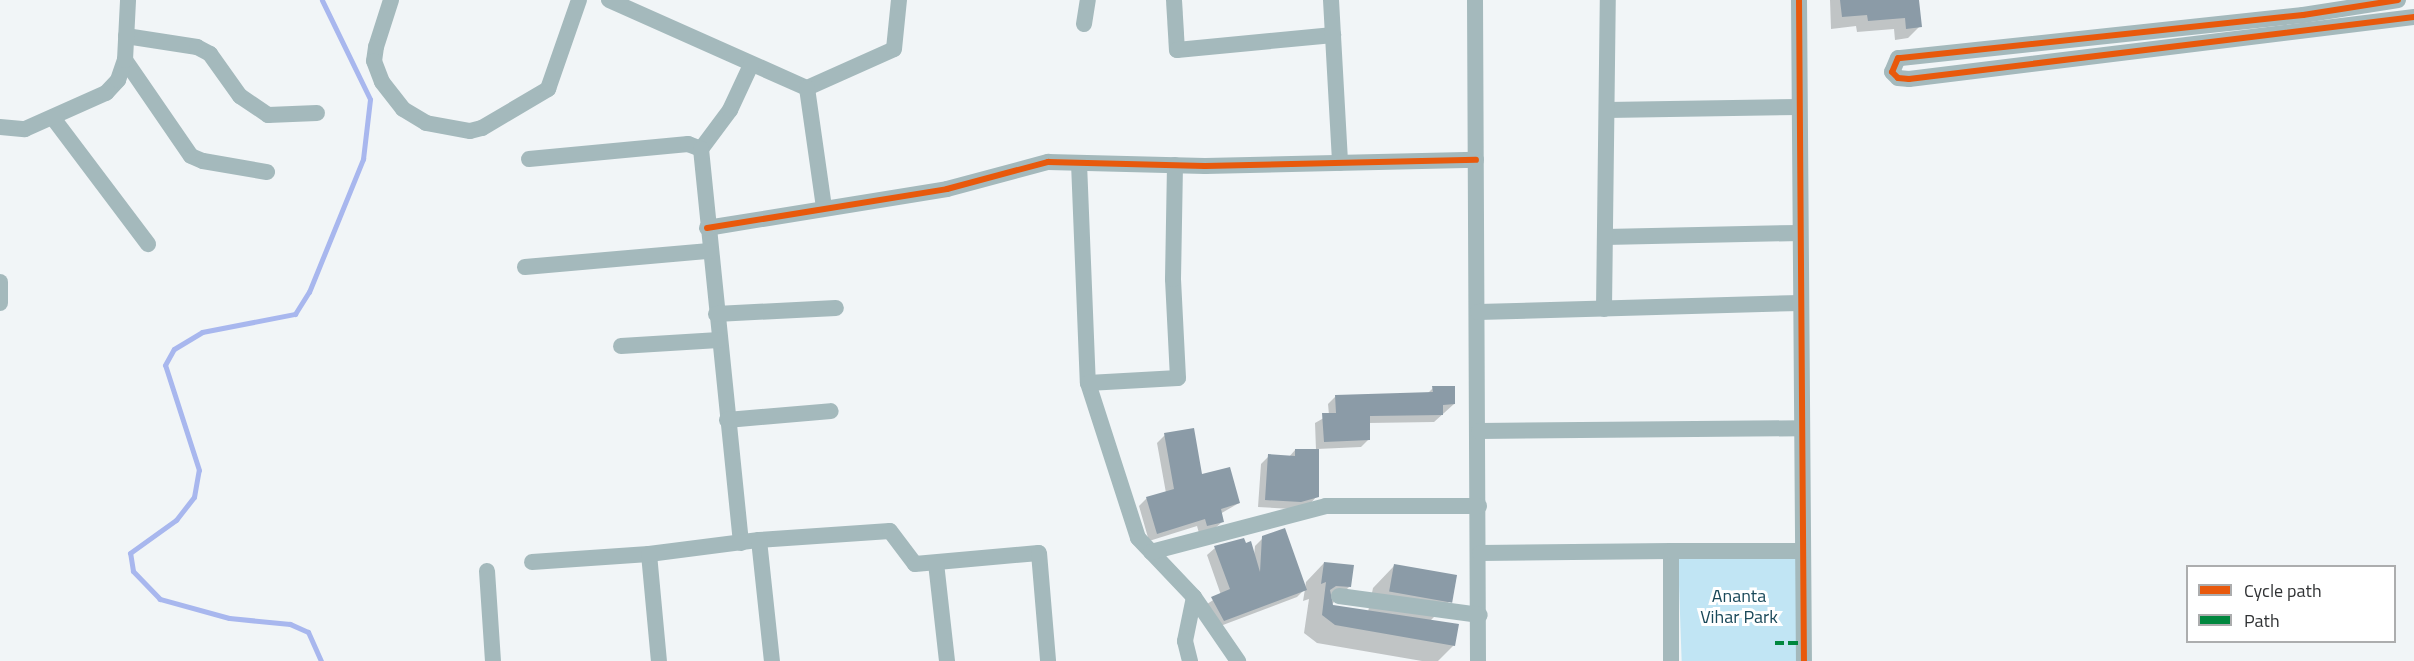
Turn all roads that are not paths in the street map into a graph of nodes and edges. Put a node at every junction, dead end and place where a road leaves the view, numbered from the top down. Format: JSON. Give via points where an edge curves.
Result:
{"nodes":[{"id":1,"x":128,"y":0,"type":"edge"},
{"id":2,"x":391,"y":0,"type":"edge"},
{"id":3,"x":579,"y":0,"type":"edge"},
{"id":4,"x":609,"y":0,"type":"edge"},
{"id":5,"x":898,"y":0,"type":"edge"},
{"id":6,"x":1088,"y":0,"type":"edge"},
{"id":7,"x":1174,"y":0,"type":"edge"},
{"id":8,"x":1331,"y":0,"type":"edge"},
{"id":9,"x":1475,"y":0,"type":"edge"},
{"id":10,"x":1608,"y":0,"type":"edge"},
{"id":11,"x":1799,"y":0,"type":"edge"},
{"id":12,"x":2398,"y":0,"type":"edge"},
{"id":13,"x":2303,"y":16,"type":"edge"},
{"id":14,"x":2414,"y":17,"type":"edge"},
{"id":15,"x":1084,"y":24,"type":"dead end"},
{"id":16,"x":1333,"y":35,"type":"junction"},
{"id":17,"x":126,"y":36,"type":"junction"},
{"id":18,"x":125,"y":60,"type":"junction"},
{"id":19,"x":751,"y":65,"type":"junction"},
{"id":20,"x":807,"y":88,"type":"junction"},
{"id":21,"x":1799,"y":107,"type":"junction"},
{"id":22,"x":1606,"y":110,"type":"junction"},
{"id":23,"x":317,"y":113,"type":"dead end"},
{"id":24,"x":53,"y":118,"type":"junction"},
{"id":25,"x":0,"y":127,"type":"edge"},
{"id":26,"x":701,"y":149,"type":"junction"},
{"id":27,"x":529,"y":159,"type":"dead end"},
{"id":28,"x":1476,"y":160,"type":"junction"},
{"id":29,"x":1079,"y":163,"type":"junction"},
{"id":30,"x":1340,"y":163,"type":"junction"},
{"id":31,"x":1175,"y":165,"type":"junction"},
{"id":32,"x":267,"y":172,"type":"dead end"},
{"id":33,"x":824,"y":207,"type":"junction"},
{"id":34,"x":707,"y":228,"type":"junction"},
{"id":35,"x":1800,"y":233,"type":"junction"},
{"id":36,"x":1605,"y":237,"type":"junction"},
{"id":37,"x":148,"y":244,"type":"dead end"},
{"id":38,"x":709,"y":251,"type":"junction"},
{"id":39,"x":525,"y":267,"type":"dead end"},
{"id":40,"x":0,"y":282,"type":"edge"},
{"id":41,"x":0,"y":303,"type":"edge"},
{"id":42,"x":1800,"y":303,"type":"junction"},
{"id":43,"x":836,"y":308,"type":"dead end"},
{"id":44,"x":1604,"y":309,"type":"junction"},
{"id":45,"x":1478,"y":312,"type":"junction"},
{"id":46,"x":716,"y":314,"type":"junction"},
{"id":47,"x":719,"y":339,"type":"junction"},
{"id":48,"x":621,"y":346,"type":"dead end"},
{"id":49,"x":1088,"y":384,"type":"junction"},
{"id":50,"x":831,"y":411,"type":"dead end"},
{"id":51,"x":728,"y":420,"type":"junction"},
{"id":52,"x":1801,"y":428,"type":"junction"},
{"id":53,"x":1479,"y":431,"type":"junction"},
{"id":54,"x":1479,"y":506,"type":"junction"},
{"id":55,"x":759,"y":540,"type":"junction"},
{"id":56,"x":741,"y":543,"type":"junction"},
{"id":57,"x":1803,"y":550,"type":"junction"},
{"id":58,"x":1671,"y":551,"type":"junction"},
{"id":59,"x":1151,"y":552,"type":"junction"},
{"id":60,"x":1480,"y":553,"type":"junction"},
{"id":61,"x":649,"y":554,"type":"junction"},
{"id":62,"x":532,"y":562,"type":"dead end"},
{"id":63,"x":936,"y":563,"type":"junction"},
{"id":64,"x":487,"y":571,"type":"dead end"},
{"id":65,"x":1339,"y":596,"type":"dead end"},
{"id":66,"x":1194,"y":597,"type":"junction"},
{"id":67,"x":1480,"y":615,"type":"junction"},
{"id":68,"x":493,"y":661,"type":"edge"},
{"id":69,"x":658,"y":661,"type":"edge"},
{"id":70,"x":772,"y":661,"type":"edge"},
{"id":71,"x":947,"y":661,"type":"edge"},
{"id":72,"x":1048,"y":661,"type":"edge"},
{"id":73,"x":1190,"y":661,"type":"edge"},
{"id":74,"x":1238,"y":661,"type":"edge"},
{"id":75,"x":1478,"y":661,"type":"edge"},
{"id":76,"x":1671,"y":661,"type":"edge"},
{"id":77,"x":1804,"y":661,"type":"edge"}],
"edges":[{"from":1,"to":17,"type":"street"},
{"from":2,"to":3,"type":"street","via":[[374,61],[382,82],[403,109],[426,123],[470,130],[548,89]]},
{"from":4,"to":19,"type":"street"},
{"from":5,"to":20,"type":"street","via":[[894,49]]},
{"from":6,"to":15,"type":"street"},
{"from":7,"to":16,"type":"street","via":[[1178,50]]},
{"from":8,"to":16,"type":"street"},
{"from":9,"to":28,"type":"street"},
{"from":10,"to":22,"type":"street"},
{"from":11,"to":21,"type":"street"},
{"from":12,"to":13,"type":"street"},
{"from":13,"to":13,"type":"street","via":[[1909,79],[1898,78],[1892,72],[1898,58]]},
{"from":13,"to":14,"type":"street"},
{"from":16,"to":30,"type":"street"},
{"from":17,"to":18,"type":"street"},
{"from":17,"to":23,"type":"street","via":[[197,47],[210,54],[240,96],[268,115]]},
{"from":18,"to":24,"type":"street","via":[[118,80],[106,93]]},
{"from":18,"to":32,"type":"street","via":[[190,156]]},
{"from":19,"to":20,"type":"street"},
{"from":19,"to":26,"type":"street","via":[[730,110]]},
{"from":20,"to":33,"type":"street"},
{"from":21,"to":22,"type":"street"},
{"from":21,"to":35,"type":"street"},
{"from":22,"to":36,"type":"street"},
{"from":24,"to":25,"type":"street","via":[[25,129]]},
{"from":24,"to":37,"type":"street"},
{"from":26,"to":27,"type":"street","via":[[688,144]]},
{"from":26,"to":34,"type":"street"},
{"from":28,"to":30,"type":"street"},
{"from":28,"to":45,"type":"street"},
{"from":29,"to":31,"type":"street"},
{"from":29,"to":33,"type":"street","via":[[1048,162],[947,189]]},
{"from":29,"to":49,"type":"street"},
{"from":30,"to":31,"type":"street"},
{"from":31,"to":49,"type":"street","via":[[1173,279],[1178,378]]},
{"from":33,"to":34,"type":"street"},
{"from":34,"to":38,"type":"street"},
{"from":35,"to":36,"type":"street"},
{"from":35,"to":42,"type":"street"},
{"from":36,"to":44,"type":"street"},
{"from":38,"to":39,"type":"street"},
{"from":38,"to":46,"type":"street"},
{"from":40,"to":41,"type":"street"},
{"from":42,"to":44,"type":"street"},
{"from":42,"to":52,"type":"street"},
{"from":43,"to":46,"type":"street"},
{"from":44,"to":45,"type":"street"},
{"from":45,"to":53,"type":"street"},
{"from":46,"to":47,"type":"street"},
{"from":47,"to":48,"type":"street"},
{"from":47,"to":51,"type":"street"},
{"from":49,"to":59,"type":"street","via":[[1138,538]]},
{"from":50,"to":51,"type":"street"},
{"from":51,"to":56,"type":"street"},
{"from":52,"to":53,"type":"street"},
{"from":52,"to":57,"type":"street"},
{"from":53,"to":54,"type":"street"},
{"from":54,"to":59,"type":"street","via":[[1326,506]]},
{"from":54,"to":60,"type":"street"},
{"from":55,"to":56,"type":"street"},
{"from":55,"to":63,"type":"street","via":[[890,531],[915,564]]},
{"from":55,"to":70,"type":"street"},
{"from":56,"to":61,"type":"street"},
{"from":57,"to":58,"type":"street"},
{"from":57,"to":77,"type":"street"},
{"from":58,"to":60,"type":"street"},
{"from":58,"to":76,"type":"street"},
{"from":59,"to":66,"type":"street"},
{"from":60,"to":67,"type":"street"},
{"from":61,"to":62,"type":"street"},
{"from":61,"to":69,"type":"street"},
{"from":63,"to":71,"type":"street"},
{"from":63,"to":72,"type":"street","via":[[1039,553]]},
{"from":64,"to":68,"type":"street"},
{"from":65,"to":67,"type":"street"},
{"from":66,"to":73,"type":"street","via":[[1185,641]]},
{"from":66,"to":74,"type":"street"},
{"from":67,"to":75,"type":"street"}]}
